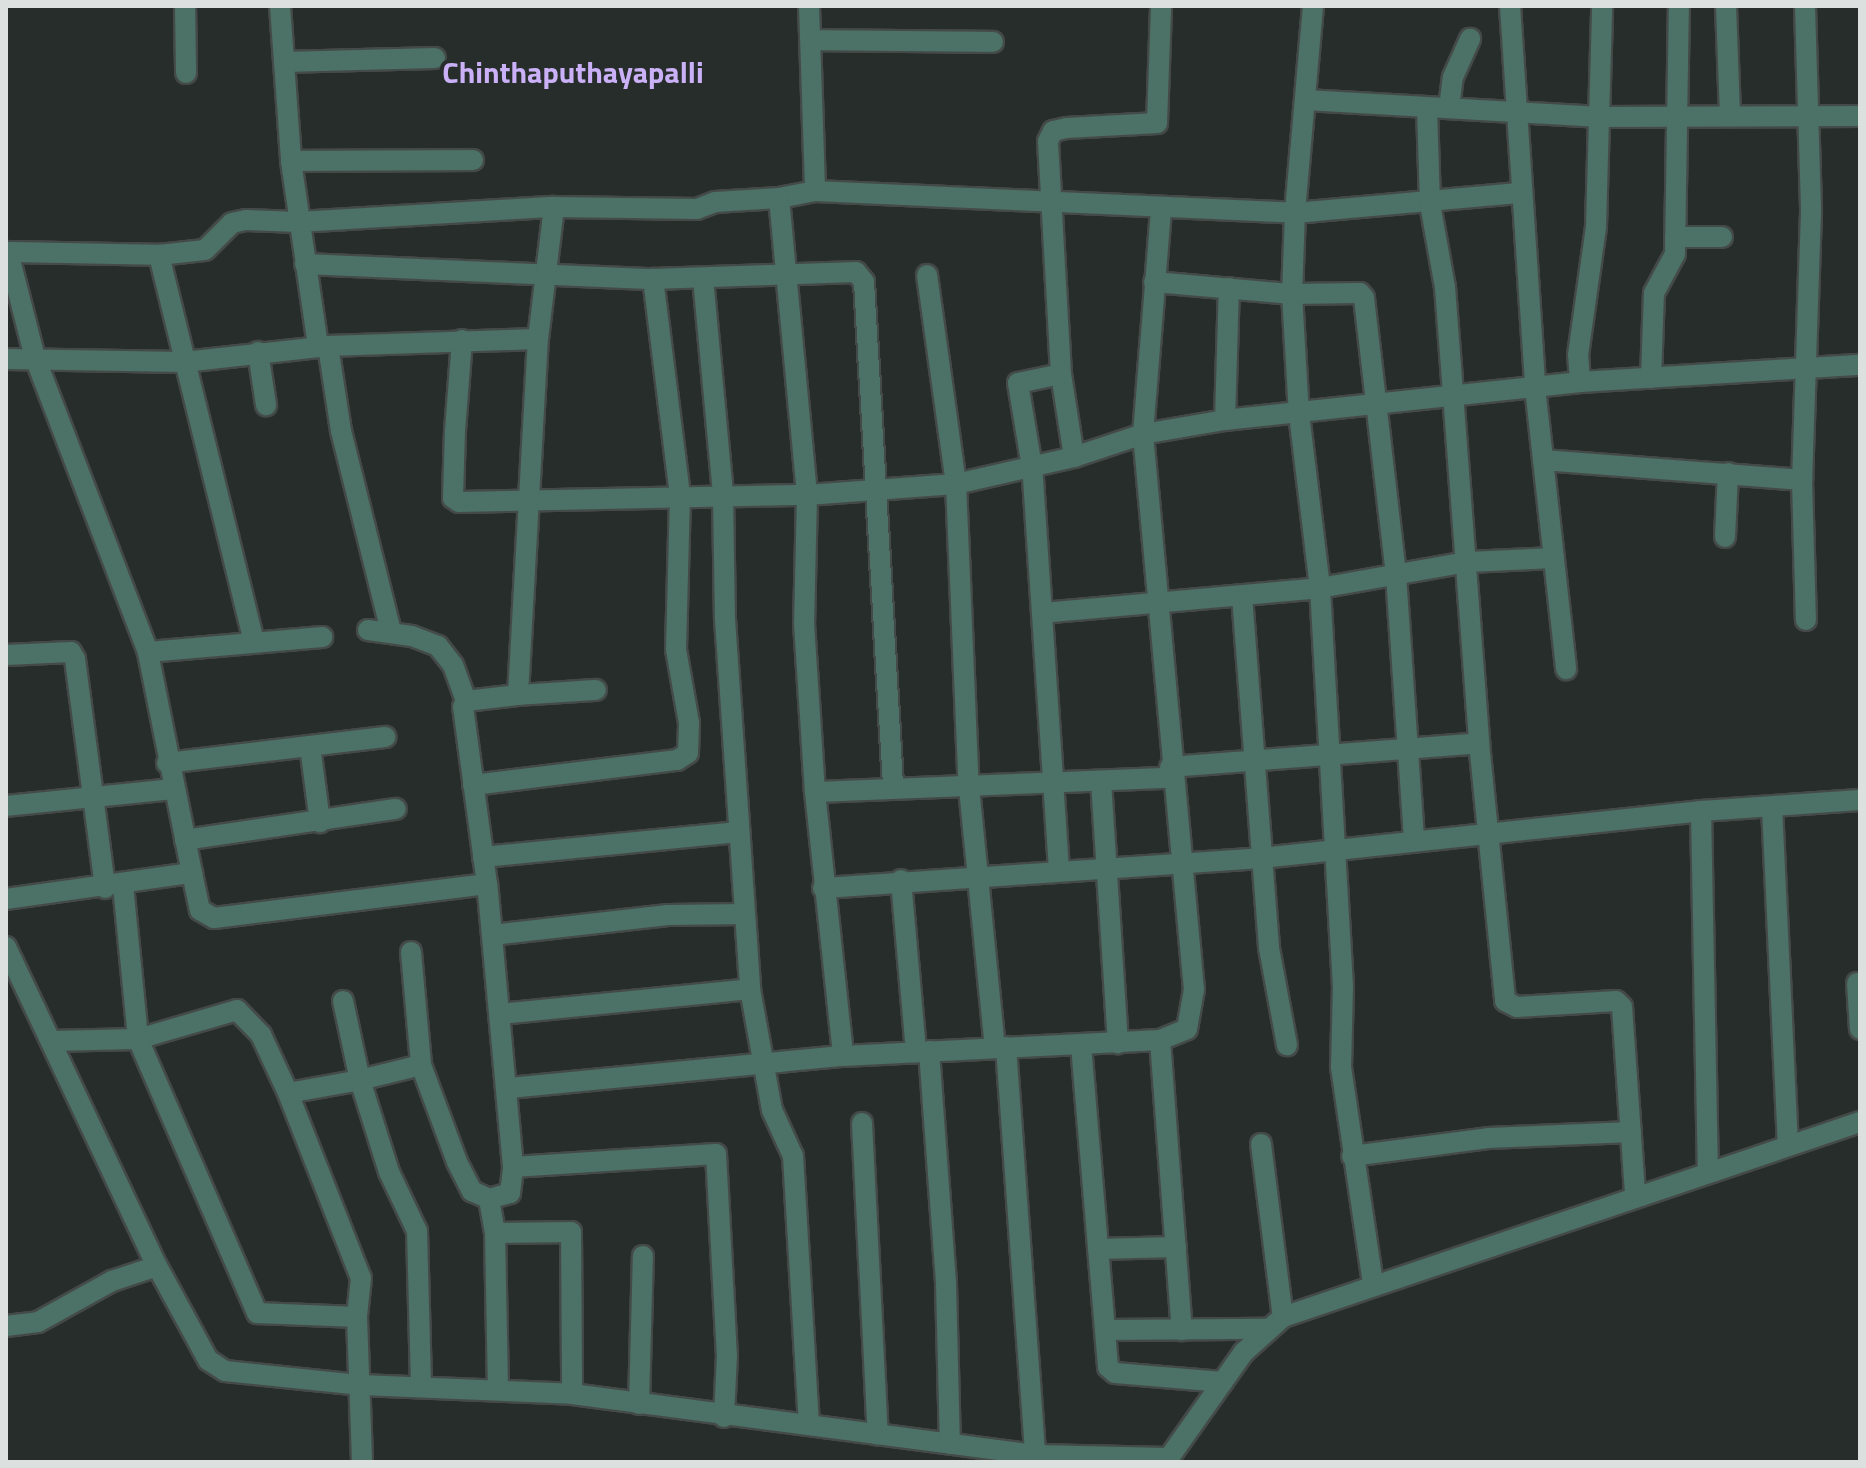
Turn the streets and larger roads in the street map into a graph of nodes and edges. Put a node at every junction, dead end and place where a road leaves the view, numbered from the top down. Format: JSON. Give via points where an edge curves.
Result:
{"nodes":[{"id":1,"x":185,"y":6,"type":"edge"},
{"id":2,"x":280,"y":6,"type":"edge"},
{"id":3,"x":809,"y":6,"type":"edge"},
{"id":4,"x":1161,"y":6,"type":"edge"},
{"id":5,"x":1313,"y":6,"type":"edge"},
{"id":6,"x":1510,"y":6,"type":"edge"},
{"id":7,"x":1602,"y":6,"type":"edge"},
{"id":8,"x":1679,"y":6,"type":"edge"},
{"id":9,"x":1726,"y":6,"type":"edge"},
{"id":10,"x":1805,"y":6,"type":"edge"},
{"id":11,"x":1470,"y":39,"type":"dead end"},
{"id":12,"x":812,"y":40,"type":"junction"},
{"id":13,"x":993,"y":42,"type":"dead end"},
{"id":14,"x":435,"y":58,"type":"dead end"},
{"id":15,"x":284,"y":62,"type":"junction"},
{"id":16,"x":186,"y":73,"type":"dead end"},
{"id":17,"x":1306,"y":100,"type":"junction"},
{"id":18,"x":1427,"y":108,"type":"junction"},
{"id":19,"x":1449,"y":108,"type":"junction"},
{"id":20,"x":1517,"y":113,"type":"junction"},
{"id":21,"x":1678,"y":116,"type":"junction"},
{"id":22,"x":1730,"y":116,"type":"junction"},
{"id":23,"x":1805,"y":116,"type":"junction"},
{"id":24,"x":1860,"y":116,"type":"edge"},
{"id":25,"x":1601,"y":117,"type":"junction"},
{"id":26,"x":473,"y":160,"type":"dead end"},
{"id":27,"x":291,"y":161,"type":"junction"},
{"id":28,"x":815,"y":191,"type":"junction"},
{"id":29,"x":1521,"y":193,"type":"junction"},
{"id":30,"x":779,"y":198,"type":"junction"},
{"id":31,"x":1049,"y":200,"type":"junction"},
{"id":32,"x":1430,"y":204,"type":"junction"},
{"id":33,"x":554,"y":207,"type":"junction"},
{"id":34,"x":1161,"y":210,"type":"junction"},
{"id":35,"x":1295,"y":213,"type":"junction"},
{"id":36,"x":298,"y":222,"type":"junction"},
{"id":37,"x":1675,"y":237,"type":"junction"},
{"id":38,"x":1722,"y":237,"type":"dead end"},
{"id":39,"x":7,"y":252,"type":"edge"},
{"id":40,"x":159,"y":255,"type":"junction"},
{"id":41,"x":305,"y":264,"type":"junction"},
{"id":42,"x":789,"y":270,"type":"junction"},
{"id":43,"x":546,"y":273,"type":"junction"},
{"id":44,"x":927,"y":275,"type":"dead end"},
{"id":45,"x":703,"y":278,"type":"junction"},
{"id":46,"x":653,"y":279,"type":"junction"},
{"id":47,"x":1154,"y":282,"type":"junction"},
{"id":48,"x":1229,"y":288,"type":"junction"},
{"id":49,"x":1292,"y":294,"type":"junction"},
{"id":50,"x":538,"y":339,"type":"junction"},
{"id":51,"x":462,"y":340,"type":"junction"},
{"id":52,"x":323,"y":346,"type":"junction"},
{"id":53,"x":258,"y":352,"type":"junction"},
{"id":54,"x":35,"y":358,"type":"junction"},
{"id":55,"x":6,"y":359,"type":"edge"},
{"id":56,"x":184,"y":362,"type":"junction"},
{"id":57,"x":1860,"y":365,"type":"edge"},
{"id":58,"x":1808,"y":368,"type":"junction"},
{"id":59,"x":1061,"y":374,"type":"junction"},
{"id":60,"x":1651,"y":378,"type":"junction"},
{"id":61,"x":1580,"y":382,"type":"junction"},
{"id":62,"x":1535,"y":387,"type":"junction"},
{"id":63,"x":1455,"y":399,"type":"junction"},
{"id":64,"x":266,"y":405,"type":"dead end"},
{"id":65,"x":1376,"y":407,"type":"junction"},
{"id":66,"x":1299,"y":414,"type":"junction"},
{"id":67,"x":1225,"y":420,"type":"junction"},
{"id":68,"x":1143,"y":434,"type":"junction"},
{"id":69,"x":1074,"y":457,"type":"junction"},
{"id":70,"x":1543,"y":460,"type":"junction"},
{"id":71,"x":1032,"y":467,"type":"junction"},
{"id":72,"x":1728,"y":473,"type":"junction"},
{"id":73,"x":1802,"y":480,"type":"junction"},
{"id":74,"x":956,"y":484,"type":"junction"},
{"id":75,"x":877,"y":491,"type":"junction"},
{"id":76,"x":723,"y":494,"type":"junction"},
{"id":77,"x":680,"y":495,"type":"junction"},
{"id":78,"x":807,"y":495,"type":"junction"},
{"id":79,"x":528,"y":500,"type":"junction"},
{"id":80,"x":1725,"y":537,"type":"dead end"},
{"id":81,"x":1554,"y":558,"type":"junction"},
{"id":82,"x":1468,"y":562,"type":"junction"},
{"id":83,"x":1396,"y":575,"type":"junction"},
{"id":84,"x":1320,"y":588,"type":"junction"},
{"id":85,"x":1242,"y":596,"type":"junction"},
{"id":86,"x":1162,"y":604,"type":"junction"},
{"id":87,"x":1042,"y":613,"type":"junction"},
{"id":88,"x":1806,"y":620,"type":"dead end"},
{"id":89,"x":368,"y":630,"type":"dead end"},
{"id":90,"x":391,"y":632,"type":"junction"},
{"id":91,"x":322,"y":637,"type":"dead end"},
{"id":92,"x":253,"y":639,"type":"junction"},
{"id":93,"x":148,"y":652,"type":"junction"},
{"id":94,"x":6,"y":655,"type":"edge"},
{"id":95,"x":1566,"y":669,"type":"dead end"},
{"id":96,"x":596,"y":690,"type":"dead end"},
{"id":97,"x":518,"y":695,"type":"junction"},
{"id":98,"x":466,"y":701,"type":"junction"},
{"id":99,"x":385,"y":737,"type":"dead end"},
{"id":100,"x":1479,"y":743,"type":"junction"},
{"id":101,"x":310,"y":746,"type":"junction"},
{"id":102,"x":1406,"y":749,"type":"junction"},
{"id":103,"x":1328,"y":757,"type":"junction"},
{"id":104,"x":1255,"y":761,"type":"junction"},
{"id":105,"x":167,"y":763,"type":"junction"},
{"id":106,"x":1171,"y":773,"type":"junction"},
{"id":107,"x":1101,"y":781,"type":"junction"},
{"id":108,"x":1056,"y":783,"type":"junction"},
{"id":109,"x":473,"y":785,"type":"junction"},
{"id":110,"x":893,"y":785,"type":"junction"},
{"id":111,"x":969,"y":788,"type":"junction"},
{"id":112,"x":173,"y":789,"type":"junction"},
{"id":113,"x":815,"y":792,"type":"junction"},
{"id":114,"x":91,"y":796,"type":"junction"},
{"id":115,"x":1860,"y":800,"type":"edge"},
{"id":116,"x":6,"y":806,"type":"edge"},
{"id":117,"x":1772,"y":807,"type":"junction"},
{"id":118,"x":396,"y":809,"type":"dead end"},
{"id":119,"x":1701,"y":811,"type":"junction"},
{"id":120,"x":320,"y":822,"type":"junction"},
{"id":121,"x":739,"y":832,"type":"junction"},
{"id":122,"x":1487,"y":832,"type":"junction"},
{"id":123,"x":185,"y":840,"type":"junction"},
{"id":124,"x":1414,"y":840,"type":"junction"},
{"id":125,"x":1332,"y":850,"type":"junction"},
{"id":126,"x":483,"y":857,"type":"junction"},
{"id":127,"x":1262,"y":858,"type":"junction"},
{"id":128,"x":1178,"y":862,"type":"junction"},
{"id":129,"x":1103,"y":867,"type":"junction"},
{"id":130,"x":1059,"y":870,"type":"junction"},
{"id":131,"x":192,"y":873,"type":"junction"},
{"id":132,"x":979,"y":876,"type":"junction"},
{"id":133,"x":901,"y":880,"type":"junction"},
{"id":134,"x":487,"y":884,"type":"junction"},
{"id":135,"x":114,"y":886,"type":"junction"},
{"id":136,"x":823,"y":888,"type":"junction"},
{"id":137,"x":6,"y":899,"type":"edge"},
{"id":138,"x":745,"y":914,"type":"junction"},
{"id":139,"x":492,"y":935,"type":"junction"},
{"id":140,"x":6,"y":947,"type":"edge"},
{"id":141,"x":411,"y":952,"type":"dead end"},
{"id":142,"x":1857,"y":983,"type":"dead end"},
{"id":143,"x":750,"y":989,"type":"junction"},
{"id":144,"x":343,"y":1001,"type":"dead end"},
{"id":145,"x":500,"y":1014,"type":"junction"},
{"id":146,"x":1860,"y":1029,"type":"edge"},
{"id":147,"x":138,"y":1039,"type":"junction"},
{"id":148,"x":1160,"y":1040,"type":"junction"},
{"id":149,"x":51,"y":1041,"type":"junction"},
{"id":150,"x":1118,"y":1043,"type":"junction"},
{"id":151,"x":1081,"y":1045,"type":"junction"},
{"id":152,"x":1287,"y":1045,"type":"dead end"},
{"id":153,"x":1001,"y":1048,"type":"junction"},
{"id":154,"x":923,"y":1052,"type":"junction"},
{"id":155,"x":843,"y":1056,"type":"junction"},
{"id":156,"x":766,"y":1064,"type":"junction"},
{"id":157,"x":421,"y":1065,"type":"junction"},
{"id":158,"x":360,"y":1080,"type":"junction"},
{"id":159,"x":509,"y":1088,"type":"junction"},
{"id":160,"x":288,"y":1093,"type":"junction"},
{"id":161,"x":1860,"y":1122,"type":"edge"},
{"id":162,"x":862,"y":1123,"type":"dead end"},
{"id":163,"x":1631,"y":1132,"type":"junction"},
{"id":164,"x":1261,"y":1144,"type":"dead end"},
{"id":165,"x":1788,"y":1145,"type":"junction"},
{"id":166,"x":1352,"y":1156,"type":"junction"},
{"id":167,"x":513,"y":1167,"type":"junction"},
{"id":168,"x":1708,"y":1171,"type":"junction"},
{"id":169,"x":1635,"y":1195,"type":"junction"},
{"id":170,"x":489,"y":1199,"type":"junction"},
{"id":171,"x":495,"y":1233,"type":"junction"},
{"id":172,"x":1176,"y":1247,"type":"junction"},
{"id":173,"x":1098,"y":1249,"type":"junction"},
{"id":174,"x":643,"y":1256,"type":"dead end"},
{"id":175,"x":157,"y":1266,"type":"junction"},
{"id":176,"x":1373,"y":1283,"type":"junction"},
{"id":177,"x":357,"y":1317,"type":"junction"},
{"id":178,"x":1275,"y":1323,"type":"junction"},
{"id":179,"x":6,"y":1326,"type":"edge"},
{"id":180,"x":1105,"y":1330,"type":"junction"},
{"id":181,"x":1182,"y":1330,"type":"junction"},
{"id":182,"x":1223,"y":1382,"type":"junction"},
{"id":183,"x":361,"y":1385,"type":"junction"},
{"id":184,"x":421,"y":1387,"type":"junction"},
{"id":185,"x":498,"y":1389,"type":"junction"},
{"id":186,"x":572,"y":1394,"type":"junction"},
{"id":187,"x":639,"y":1404,"type":"junction"},
{"id":188,"x":724,"y":1417,"type":"junction"},
{"id":189,"x":809,"y":1425,"type":"junction"},
{"id":190,"x":878,"y":1435,"type":"junction"},
{"id":191,"x":950,"y":1444,"type":"junction"},
{"id":192,"x":1035,"y":1455,"type":"junction"},
{"id":193,"x":1167,"y":1460,"type":"edge"},
{"id":194,"x":362,"y":1462,"type":"edge"}],
"edges":[{"from":1,"to":16,"type":"street"},
{"from":2,"to":15,"type":"street"},
{"from":3,"to":12,"type":"street"},
{"from":4,"to":31,"type":"street","via":[[1157,123],[1053,131],[1048,141]]},
{"from":5,"to":17,"type":"street"},
{"from":6,"to":20,"type":"street"},
{"from":7,"to":25,"type":"street"},
{"from":8,"to":21,"type":"street"},
{"from":9,"to":22,"type":"street"},
{"from":10,"to":23,"type":"street"},
{"from":11,"to":19,"type":"street","via":[[1453,77]]},
{"from":12,"to":13,"type":"street"},
{"from":12,"to":28,"type":"street"},
{"from":14,"to":15,"type":"street"},
{"from":15,"to":27,"type":"street"},
{"from":17,"to":18,"type":"street"},
{"from":17,"to":35,"type":"street"},
{"from":18,"to":19,"type":"street"},
{"from":18,"to":32,"type":"street"},
{"from":19,"to":20,"type":"street"},
{"from":20,"to":25,"type":"street"},
{"from":20,"to":29,"type":"street"},
{"from":21,"to":22,"type":"street"},
{"from":21,"to":25,"type":"street"},
{"from":21,"to":37,"type":"street"},
{"from":22,"to":23,"type":"street"},
{"from":23,"to":24,"type":"street"},
{"from":23,"to":58,"type":"street","via":[[1811,212]]},
{"from":25,"to":61,"type":"street","via":[[1596,227],[1578,355]]},
{"from":26,"to":27,"type":"street"},
{"from":27,"to":36,"type":"street"},
{"from":28,"to":30,"type":"street"},
{"from":28,"to":31,"type":"street"},
{"from":29,"to":32,"type":"street"},
{"from":29,"to":62,"type":"street"},
{"from":30,"to":33,"type":"street","via":[[715,202],[697,209]]},
{"from":30,"to":42,"type":"street"},
{"from":31,"to":34,"type":"street"},
{"from":31,"to":59,"type":"street"},
{"from":32,"to":35,"type":"street"},
{"from":32,"to":63,"type":"street","via":[[1445,287]]},
{"from":33,"to":36,"type":"street"},
{"from":33,"to":43,"type":"street"},
{"from":34,"to":35,"type":"street"},
{"from":34,"to":47,"type":"street"},
{"from":35,"to":49,"type":"street"},
{"from":36,"to":40,"type":"street","via":[[232,223],[205,250]]},
{"from":36,"to":41,"type":"street"},
{"from":37,"to":38,"type":"street"},
{"from":37,"to":60,"type":"street","via":[[1672,267],[1654,293]]},
{"from":39,"to":40,"type":"street"},
{"from":39,"to":54,"type":"street"},
{"from":40,"to":56,"type":"street"},
{"from":41,"to":43,"type":"street"},
{"from":41,"to":52,"type":"street"},
{"from":42,"to":45,"type":"street"},
{"from":42,"to":75,"type":"street","via":[[848,269],[864,282]]},
{"from":42,"to":78,"type":"street"},
{"from":43,"to":46,"type":"street"},
{"from":43,"to":50,"type":"street"},
{"from":44,"to":74,"type":"street"},
{"from":45,"to":46,"type":"street"},
{"from":45,"to":76,"type":"street"},
{"from":46,"to":77,"type":"street"},
{"from":47,"to":48,"type":"street"},
{"from":47,"to":68,"type":"street"},
{"from":48,"to":49,"type":"street"},
{"from":48,"to":67,"type":"street"},
{"from":49,"to":65,"type":"street","via":[[1360,293],[1364,298]]},
{"from":49,"to":66,"type":"street"},
{"from":50,"to":51,"type":"street"},
{"from":50,"to":79,"type":"street"},
{"from":51,"to":52,"type":"street"},
{"from":51,"to":79,"type":"street","via":[[453,498]]},
{"from":52,"to":53,"type":"street"},
{"from":52,"to":90,"type":"street"},
{"from":53,"to":56,"type":"street"},
{"from":53,"to":64,"type":"street"},
{"from":54,"to":55,"type":"street"},
{"from":54,"to":56,"type":"street"},
{"from":54,"to":93,"type":"street"},
{"from":56,"to":92,"type":"street"},
{"from":57,"to":58,"type":"street"},
{"from":58,"to":60,"type":"street"},
{"from":58,"to":73,"type":"street"},
{"from":59,"to":69,"type":"street"},
{"from":59,"to":71,"type":"street","via":[[1018,383]]},
{"from":60,"to":61,"type":"street"},
{"from":61,"to":62,"type":"street"},
{"from":62,"to":63,"type":"street"},
{"from":62,"to":70,"type":"street"},
{"from":63,"to":65,"type":"street"},
{"from":63,"to":82,"type":"street"},
{"from":65,"to":66,"type":"street"},
{"from":65,"to":83,"type":"street"},
{"from":66,"to":67,"type":"street"},
{"from":66,"to":84,"type":"street"},
{"from":67,"to":68,"type":"street"},
{"from":68,"to":69,"type":"street"},
{"from":68,"to":86,"type":"street"},
{"from":69,"to":71,"type":"street"},
{"from":70,"to":72,"type":"street"},
{"from":70,"to":81,"type":"street"},
{"from":71,"to":74,"type":"street"},
{"from":71,"to":87,"type":"street"},
{"from":72,"to":73,"type":"street"},
{"from":72,"to":80,"type":"street"},
{"from":73,"to":88,"type":"street"},
{"from":74,"to":75,"type":"street"},
{"from":74,"to":111,"type":"street"},
{"from":75,"to":78,"type":"street"},
{"from":75,"to":110,"type":"street"},
{"from":76,"to":77,"type":"street"},
{"from":76,"to":78,"type":"street"},
{"from":76,"to":121,"type":"street"},
{"from":77,"to":79,"type":"street"},
{"from":77,"to":109,"type":"street","via":[[676,649],[689,723],[688,753],[677,760]]},
{"from":78,"to":113,"type":"street","via":[[804,623]]},
{"from":79,"to":97,"type":"street"},
{"from":81,"to":82,"type":"street"},
{"from":81,"to":95,"type":"street"},
{"from":82,"to":83,"type":"street"},
{"from":82,"to":100,"type":"street"},
{"from":83,"to":84,"type":"street"},
{"from":83,"to":102,"type":"street"},
{"from":84,"to":85,"type":"street"},
{"from":84,"to":103,"type":"street"},
{"from":85,"to":86,"type":"street"},
{"from":85,"to":104,"type":"street"},
{"from":86,"to":87,"type":"street"},
{"from":86,"to":106,"type":"street"},
{"from":87,"to":108,"type":"street"},
{"from":89,"to":90,"type":"street"},
{"from":90,"to":98,"type":"street","via":[[438,646],[453,665]]},
{"from":91,"to":92,"type":"street"},
{"from":92,"to":93,"type":"street"},
{"from":93,"to":105,"type":"street"},
{"from":94,"to":114,"type":"street","via":[[71,652]]},
{"from":96,"to":97,"type":"street"},
{"from":97,"to":98,"type":"street"},
{"from":98,"to":109,"type":"street"},
{"from":99,"to":101,"type":"street"},
{"from":100,"to":102,"type":"street"},
{"from":100,"to":122,"type":"street"},
{"from":101,"to":105,"type":"street"},
{"from":101,"to":120,"type":"street"},
{"from":102,"to":103,"type":"street"},
{"from":102,"to":124,"type":"street"},
{"from":103,"to":104,"type":"street"},
{"from":103,"to":125,"type":"street"},
{"from":104,"to":106,"type":"street"},
{"from":104,"to":127,"type":"street"},
{"from":105,"to":112,"type":"street"},
{"from":106,"to":107,"type":"street"},
{"from":106,"to":128,"type":"street"},
{"from":107,"to":108,"type":"street"},
{"from":107,"to":129,"type":"street"},
{"from":108,"to":111,"type":"street"},
{"from":108,"to":130,"type":"street"},
{"from":109,"to":126,"type":"street"},
{"from":110,"to":111,"type":"street"},
{"from":110,"to":113,"type":"street"},
{"from":111,"to":132,"type":"street"},
{"from":112,"to":114,"type":"street"},
{"from":112,"to":123,"type":"street"},
{"from":113,"to":136,"type":"street"},
{"from":114,"to":116,"type":"street"},
{"from":114,"to":135,"type":"street"},
{"from":115,"to":117,"type":"street"},
{"from":117,"to":119,"type":"street"},
{"from":117,"to":165,"type":"street"},
{"from":118,"to":120,"type":"street"},
{"from":119,"to":122,"type":"street"},
{"from":119,"to":168,"type":"street"},
{"from":120,"to":123,"type":"street"},
{"from":121,"to":126,"type":"street"},
{"from":121,"to":138,"type":"street"},
{"from":122,"to":124,"type":"street"},
{"from":122,"to":163,"type":"street","via":[[1505,1001],[1517,1007],[1616,1001],[1622,1007]]},
{"from":123,"to":131,"type":"street"},
{"from":124,"to":125,"type":"street"},
{"from":125,"to":127,"type":"street"},
{"from":125,"to":166,"type":"street","via":[[1343,986],[1341,1067]]},
{"from":126,"to":134,"type":"street"},
{"from":127,"to":128,"type":"street"},
{"from":127,"to":152,"type":"street","via":[[1269,948]]},
{"from":128,"to":129,"type":"street"},
{"from":128,"to":148,"type":"street","via":[[1194,990],[1192,1016],[1187,1029]]},
{"from":129,"to":130,"type":"street"},
{"from":129,"to":150,"type":"street"},
{"from":130,"to":132,"type":"street"},
{"from":131,"to":134,"type":"street","via":[[200,910],[214,918]]},
{"from":131,"to":135,"type":"street"},
{"from":132,"to":133,"type":"street"},
{"from":132,"to":153,"type":"street"},
{"from":133,"to":136,"type":"street"},
{"from":133,"to":154,"type":"street"},
{"from":134,"to":139,"type":"street"},
{"from":135,"to":137,"type":"street"},
{"from":135,"to":147,"type":"street"},
{"from":136,"to":155,"type":"street"},
{"from":138,"to":139,"type":"street","via":[[668,915]]},
{"from":138,"to":143,"type":"street"},
{"from":139,"to":145,"type":"street"},
{"from":140,"to":149,"type":"street"},
{"from":141,"to":157,"type":"street"},
{"from":142,"to":146,"type":"street"},
{"from":143,"to":145,"type":"street"},
{"from":143,"to":156,"type":"street"},
{"from":144,"to":158,"type":"street"},
{"from":145,"to":159,"type":"street"},
{"from":147,"to":149,"type":"street"},
{"from":147,"to":160,"type":"street","via":[[237,1010],[261,1035]]},
{"from":147,"to":177,"type":"street","via":[[257,1313]]},
{"from":148,"to":150,"type":"street"},
{"from":148,"to":172,"type":"street"},
{"from":149,"to":175,"type":"street"},
{"from":150,"to":151,"type":"street"},
{"from":151,"to":153,"type":"street"},
{"from":151,"to":173,"type":"street"},
{"from":153,"to":154,"type":"street"},
{"from":153,"to":192,"type":"street"},
{"from":154,"to":155,"type":"street"},
{"from":154,"to":191,"type":"street","via":[[946,1284]]},
{"from":155,"to":156,"type":"street"},
{"from":156,"to":159,"type":"street"},
{"from":156,"to":189,"type":"street","via":[[778,1129],[793,1156]]},
{"from":157,"to":158,"type":"street"},
{"from":157,"to":170,"type":"street","via":[[457,1162],[472,1191]]},
{"from":158,"to":160,"type":"street"},
{"from":158,"to":184,"type":"street","via":[[389,1172],[418,1240]]},
{"from":159,"to":167,"type":"street"},
{"from":160,"to":177,"type":"street","via":[[361,1278]]},
{"from":161,"to":165,"type":"street"},
{"from":162,"to":190,"type":"street"},
{"from":163,"to":166,"type":"street","via":[[1488,1138]]},
{"from":163,"to":169,"type":"street"},
{"from":164,"to":178,"type":"street"},
{"from":165,"to":168,"type":"street"},
{"from":166,"to":176,"type":"street"},
{"from":167,"to":170,"type":"street","via":[[510,1193]]},
{"from":167,"to":188,"type":"street","via":[[716,1154],[727,1355]]},
{"from":168,"to":169,"type":"street"},
{"from":169,"to":176,"type":"street"},
{"from":170,"to":171,"type":"street"},
{"from":171,"to":185,"type":"street"},
{"from":171,"to":186,"type":"street","via":[[571,1232]]},
{"from":172,"to":173,"type":"street"},
{"from":172,"to":181,"type":"street"},
{"from":173,"to":180,"type":"street"},
{"from":174,"to":187,"type":"street"},
{"from":175,"to":179,"type":"street","via":[[112,1281],[38,1322]]},
{"from":175,"to":183,"type":"street","via":[[208,1360],[225,1371]]},
{"from":176,"to":178,"type":"street"},
{"from":177,"to":183,"type":"street"},
{"from":178,"to":181,"type":"street"},
{"from":178,"to":182,"type":"street"},
{"from":180,"to":181,"type":"street"},
{"from":180,"to":182,"type":"street","via":[[1111,1372]]},
{"from":182,"to":193,"type":"street"},
{"from":183,"to":184,"type":"street"},
{"from":183,"to":194,"type":"street"},
{"from":184,"to":185,"type":"street"},
{"from":185,"to":186,"type":"street"},
{"from":186,"to":187,"type":"street"},
{"from":187,"to":188,"type":"street"},
{"from":188,"to":189,"type":"street"},
{"from":189,"to":190,"type":"street"},
{"from":190,"to":191,"type":"street"},
{"from":191,"to":192,"type":"street"},
{"from":192,"to":193,"type":"street"}]}
